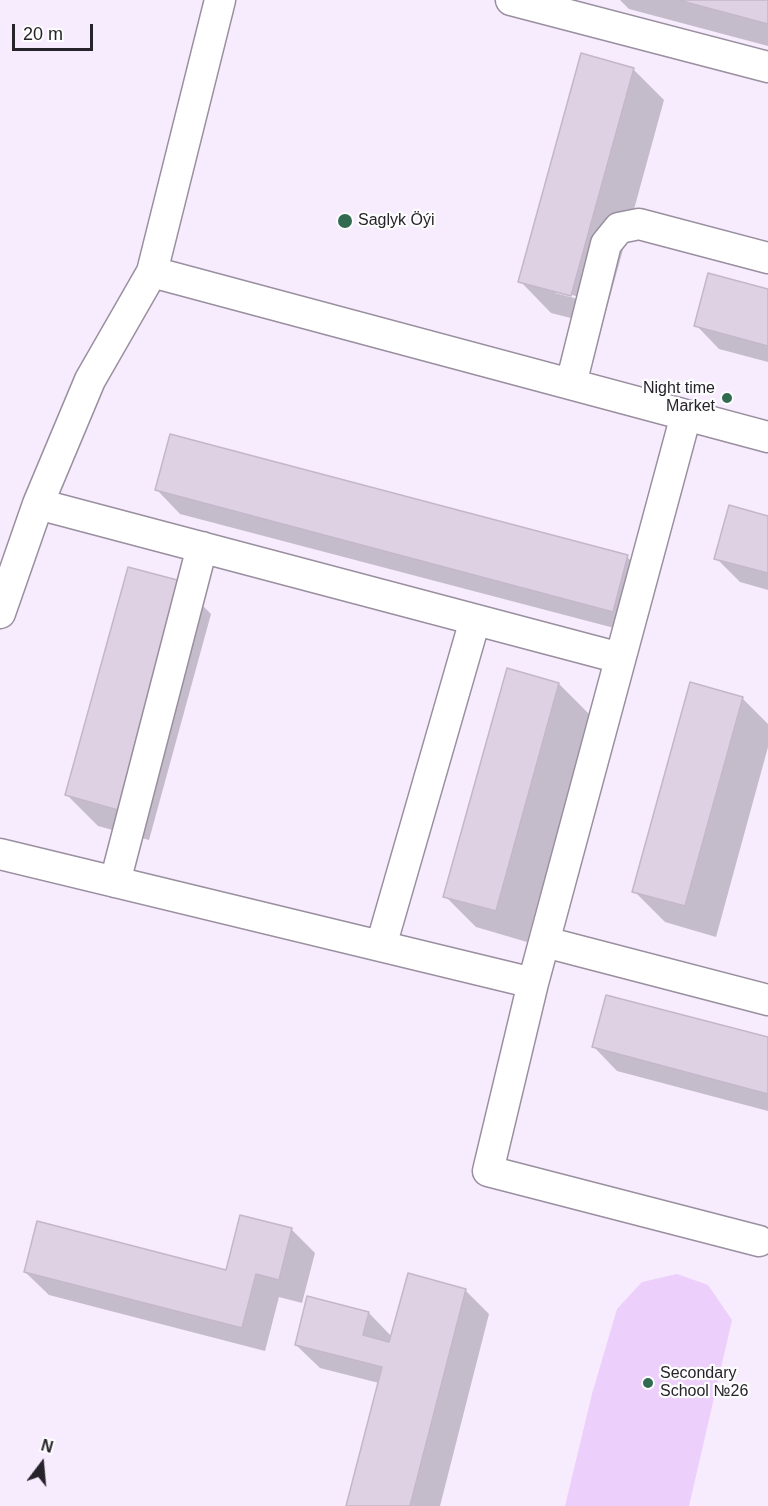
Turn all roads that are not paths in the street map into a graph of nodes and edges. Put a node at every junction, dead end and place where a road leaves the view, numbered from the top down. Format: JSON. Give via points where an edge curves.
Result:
{"nodes":[{"id":1,"x":220,"y":0,"type":"edge"},
{"id":2,"x":511,"y":0,"type":"edge"},
{"id":3,"x":547,"y":5,"type":"edge"},
{"id":4,"x":768,"y":67,"type":"edge"},
{"id":5,"x":768,"y":258,"type":"edge"},
{"id":6,"x":152,"y":272,"type":"junction"},
{"id":7,"x":571,"y":384,"type":"junction"},
{"id":8,"x":686,"y":415,"type":"junction"},
{"id":9,"x":768,"y":437,"type":"edge"},
{"id":10,"x":38,"y":504,"type":"junction"},
{"id":11,"x":202,"y":547,"type":"junction"},
{"id":12,"x":0,"y":613,"type":"edge"},
{"id":13,"x":476,"y":620,"type":"junction"},
{"id":14,"x":620,"y":658,"type":"junction"},
{"id":15,"x":0,"y":854,"type":"edge"},
{"id":16,"x":115,"y":882,"type":"junction"},
{"id":17,"x":544,"y":942,"type":"junction"},
{"id":18,"x":381,"y":946,"type":"junction"},
{"id":19,"x":533,"y":984,"type":"junction"},
{"id":20,"x":768,"y":1000,"type":"edge"},
{"id":21,"x":759,"y":1241,"type":"dead end"}],
"edges":[{"from":1,"to":6,"type":"street"},
{"from":2,"to":3,"type":"street"},
{"from":3,"to":4,"type":"street"},
{"from":5,"to":7,"type":"street","via":[[639,224],[619,228],[606,244]]},
{"from":6,"to":7,"type":"street"},
{"from":6,"to":10,"type":"street","via":[[90,380]]},
{"from":7,"to":8,"type":"street"},
{"from":8,"to":9,"type":"street"},
{"from":8,"to":14,"type":"street"},
{"from":10,"to":11,"type":"street"},
{"from":10,"to":12,"type":"street"},
{"from":11,"to":13,"type":"street"},
{"from":11,"to":16,"type":"street"},
{"from":13,"to":14,"type":"street"},
{"from":13,"to":18,"type":"street"},
{"from":14,"to":17,"type":"street"},
{"from":15,"to":16,"type":"street"},
{"from":16,"to":18,"type":"street"},
{"from":17,"to":19,"type":"street"},
{"from":17,"to":20,"type":"street"},
{"from":18,"to":19,"type":"street"},
{"from":19,"to":21,"type":"street","via":[[488,1170]]}]}
